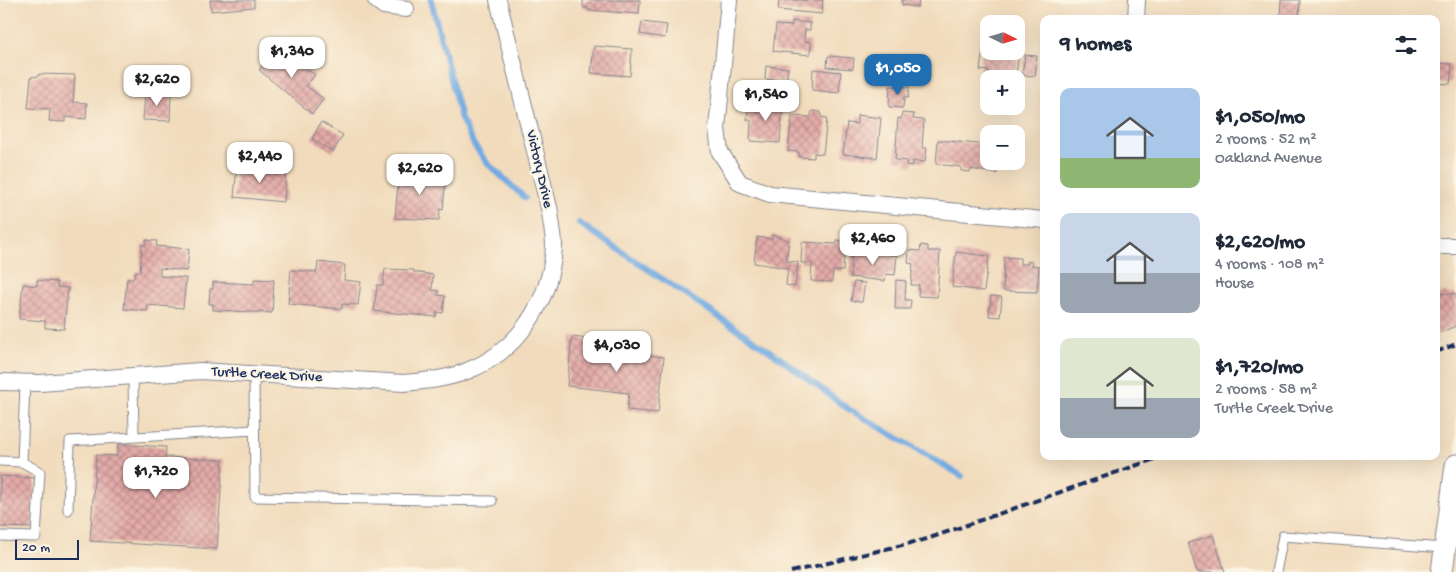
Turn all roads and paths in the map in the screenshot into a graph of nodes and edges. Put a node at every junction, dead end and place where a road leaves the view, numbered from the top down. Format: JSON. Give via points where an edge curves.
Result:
{"nodes":[{"id":1,"x":376,"y":0,"type":"edge"},
{"id":2,"x":498,"y":0,"type":"edge"},
{"id":3,"x":729,"y":0,"type":"edge"},
{"id":4,"x":1137,"y":0,"type":"edge"},
{"id":5,"x":406,"y":9,"type":"dead end"},
{"id":6,"x":1136,"y":15,"type":"edge"},
{"id":7,"x":1040,"y":220,"type":"edge"},
{"id":8,"x":1440,"y":246,"type":"edge"},
{"id":9,"x":1456,"y":246,"type":"edge"},
{"id":10,"x":520,"y":334,"type":"joint"},
{"id":11,"x":254,"y":373,"type":"junction"},
{"id":12,"x":132,"y":378,"type":"junction"},
{"id":13,"x":0,"y":382,"type":"edge"},
{"id":14,"x":26,"y":383,"type":"junction"},
{"id":15,"x":254,"y":430,"type":"junction"},
{"id":16,"x":134,"y":437,"type":"junction"},
{"id":17,"x":0,"y":461,"type":"edge"},
{"id":18,"x":22,"y":462,"type":"junction"},
{"id":19,"x":1456,"y":465,"type":"edge"},
{"id":20,"x":492,"y":501,"type":"dead end"},
{"id":21,"x":68,"y":510,"type":"dead end"},
{"id":22,"x":0,"y":536,"type":"edge"},
{"id":23,"x":1444,"y":548,"type":"junction"},
{"id":24,"x":1276,"y":572,"type":"edge"},
{"id":25,"x":1442,"y":572,"type":"edge"}],
"edges":[{"from":1,"to":5,"type":"street","via":[[384,6]]},
{"from":2,"to":10,"type":"street","name":"Victory Drive","via":[[550,212],[554,244],[550,276],[539,307]]},
{"from":3,"to":7,"type":"street","via":[[717,129],[720,152],[740,183],[770,194]]},
{"from":4,"to":6,"type":"street"},
{"from":8,"to":9,"type":"street"},
{"from":10,"to":11,"type":"street","name":"Turtle Creek Drive","via":[[496,356],[468,371],[436,380],[404,383]]},
{"from":11,"to":12,"type":"street","name":"Turtle Creek Drive","via":[[200,371]]},
{"from":11,"to":15,"type":"lane"},
{"from":12,"to":14,"type":"street","name":"Turtle Creek Drive"},
{"from":12,"to":16,"type":"lane"},
{"from":13,"to":14,"type":"street","name":"Turtle Creek Drive"},
{"from":14,"to":18,"type":"lane"},
{"from":15,"to":16,"type":"lane"},
{"from":15,"to":20,"type":"lane","via":[[255,497]]},
{"from":16,"to":21,"type":"lane","via":[[70,441]]},
{"from":17,"to":18,"type":"lane"},
{"from":18,"to":22,"type":"lane","via":[[40,472],[36,537]]},
{"from":19,"to":23,"type":"street"},
{"from":23,"to":24,"type":"lane","via":[[1282,536]]},
{"from":23,"to":25,"type":"street"}]}
